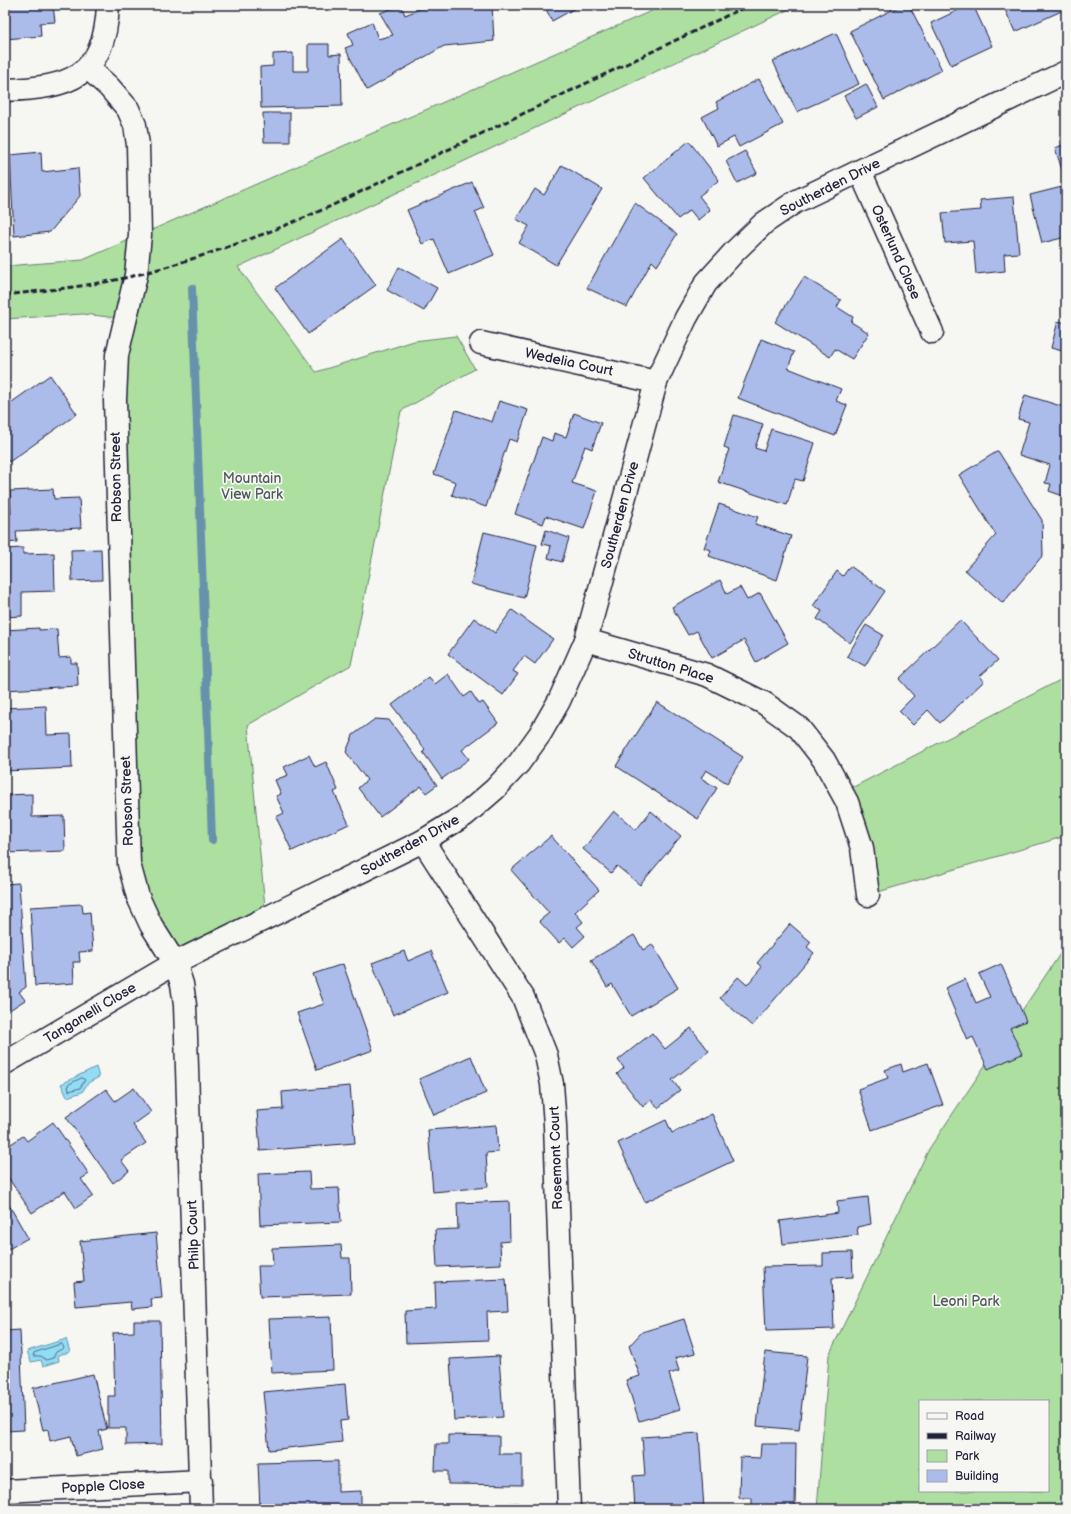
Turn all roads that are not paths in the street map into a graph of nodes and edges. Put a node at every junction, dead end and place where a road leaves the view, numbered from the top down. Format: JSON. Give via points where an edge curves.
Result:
{"nodes":[{"id":1,"x":108,"y":5,"type":"edge"},
{"id":2,"x":88,"y":68,"type":"junction"},
{"id":3,"x":1066,"y":72,"type":"edge"},
{"id":4,"x":5,"y":90,"type":"edge"},
{"id":5,"x":860,"y":171,"type":"junction"},
{"id":6,"x":932,"y":332,"type":"dead end"},
{"id":7,"x":481,"y":343,"type":"dead end"},
{"id":8,"x":656,"y":382,"type":"junction"},
{"id":9,"x":586,"y":640,"type":"junction"},
{"id":10,"x":423,"y":841,"type":"junction"},
{"id":11,"x":868,"y":895,"type":"dead end"},
{"id":12,"x":175,"y":963,"type":"junction"},
{"id":13,"x":5,"y":1064,"type":"edge"},
{"id":14,"x":201,"y":1481,"type":"junction"},
{"id":15,"x":5,"y":1491,"type":"edge"},
{"id":16,"x":201,"y":1509,"type":"edge"},
{"id":17,"x":569,"y":1509,"type":"edge"}],
"edges":[{"from":1,"to":2,"type":"street","via":[[107,28],[100,50]]},
{"from":2,"to":4,"type":"street","via":[[67,82],[36,89]]},
{"from":2,"to":12,"type":"street","name":"Robson Street","via":[[128,109],[135,125],[138,145],[140,235],[136,275],[117,355],[115,400],[129,864],[138,897]]},
{"from":3,"to":5,"type":"street","name":"Southerden Drive"},
{"from":5,"to":6,"type":"street","name":"Osterlund Close"},
{"from":5,"to":8,"type":"street","name":"Southerden Drive","via":[[795,202],[764,223],[735,251],[706,283],[686,318]]},
{"from":7,"to":8,"type":"street","name":"Wedelia Court"},
{"from":8,"to":9,"type":"street","name":"Southerden Drive"},
{"from":9,"to":10,"type":"street","name":"Southerden Drive","via":[[559,701],[519,764],[496,789],[465,815]]},
{"from":9,"to":11,"type":"street","name":"Strutton Place","via":[[707,675],[764,703],[799,728],[824,760],[847,802],[862,848]]},
{"from":10,"to":12,"type":"street","name":"Southerden Drive"},
{"from":10,"to":17,"type":"street","name":"Rosemont Court","via":[[523,997],[548,1062],[555,1125]]},
{"from":12,"to":13,"type":"street","name":"Tanganelli Close"},
{"from":12,"to":14,"type":"street","name":"Philp Court","via":[[185,1005]]},
{"from":14,"to":15,"type":"street","name":"Popple Close"},
{"from":14,"to":16,"type":"street","name":"Philp Court"}]}
